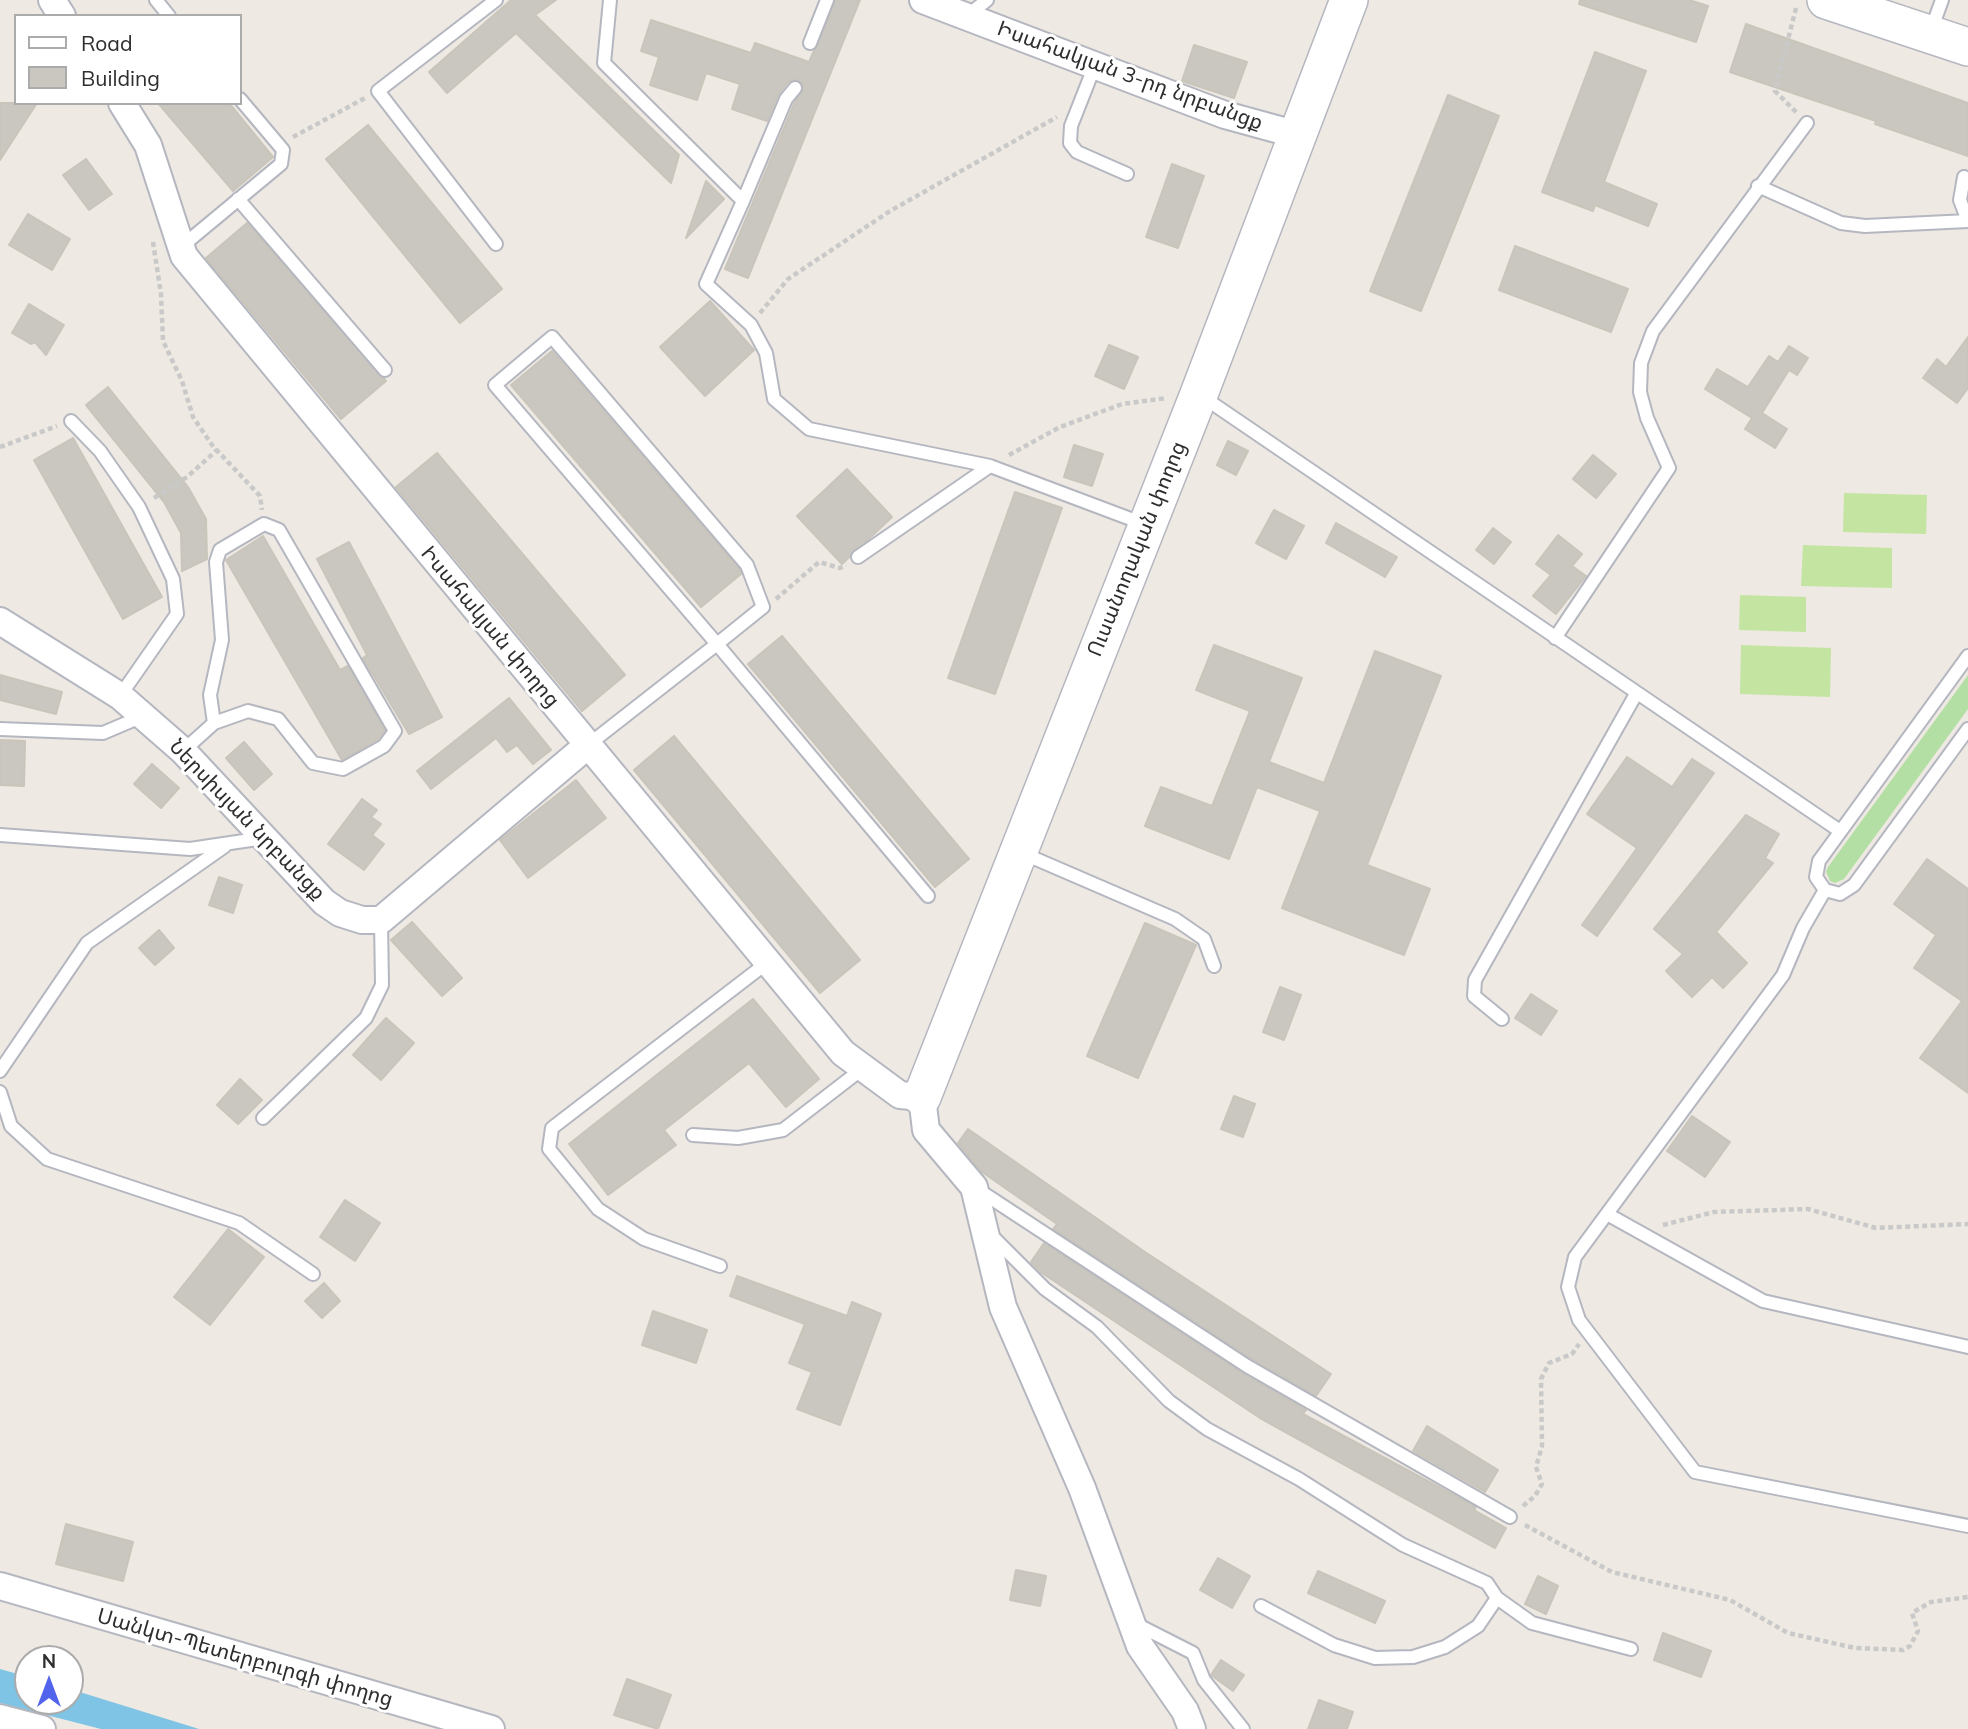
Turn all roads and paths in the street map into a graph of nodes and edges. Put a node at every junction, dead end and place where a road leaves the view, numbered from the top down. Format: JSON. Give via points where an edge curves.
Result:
{"nodes":[{"id":1,"x":156,"y":0,"type":"edge"},
{"id":2,"x":496,"y":0,"type":"edge"},
{"id":3,"x":610,"y":0,"type":"edge"},
{"id":4,"x":827,"y":0,"type":"edge"},
{"id":5,"x":923,"y":0,"type":"edge"},
{"id":6,"x":987,"y":0,"type":"edge"},
{"id":7,"x":1349,"y":0,"type":"edge"},
{"id":8,"x":1799,"y":0,"type":"edge"},
{"id":9,"x":1826,"y":0,"type":"edge"},
{"id":10,"x":1942,"y":0,"type":"edge"},
{"id":11,"x":167,"y":14,"type":"edge"},
{"id":12,"x":967,"y":17,"type":"junction"},
{"id":13,"x":1930,"y":34,"type":"junction"},
{"id":14,"x":810,"y":43,"type":"dead end"},
{"id":15,"x":1968,"y":47,"type":"edge"},
{"id":16,"x":1095,"y":65,"type":"junction"},
{"id":17,"x":795,"y":88,"type":"dead end"},
{"id":18,"x":378,"y":91,"type":"junction"},
{"id":19,"x":242,"y":101,"type":"edge"},
{"id":20,"x":1079,"y":104,"type":"junction"},
{"id":21,"x":123,"y":105,"type":"edge"},
{"id":22,"x":1807,"y":123,"type":"joint"},
{"id":23,"x":1298,"y":135,"type":"junction"},
{"id":24,"x":282,"y":144,"type":"dead end"},
{"id":25,"x":1128,"y":174,"type":"dead end"},
{"id":26,"x":1964,"y":177,"type":"dead end"},
{"id":27,"x":1758,"y":186,"type":"junction"},
{"id":28,"x":238,"y":199,"type":"junction"},
{"id":29,"x":743,"y":201,"type":"junction"},
{"id":30,"x":1968,"y":221,"type":"edge"},
{"id":31,"x":155,"y":237,"type":"dead end"},
{"id":32,"x":496,"y":244,"type":"dead end"},
{"id":33,"x":181,"y":247,"type":"junction"},
{"id":34,"x":751,"y":325,"type":"junction"},
{"id":35,"x":385,"y":370,"type":"dead end"},
{"id":36,"x":1199,"y":394,"type":"junction"},
{"id":37,"x":71,"y":421,"type":"joint"},
{"id":38,"x":0,"y":447,"type":"edge"},
{"id":39,"x":217,"y":450,"type":"junction"},
{"id":40,"x":990,"y":466,"type":"junction"},
{"id":41,"x":159,"y":495,"type":"dead end"},
{"id":42,"x":264,"y":524,"type":"junction"},
{"id":43,"x":1146,"y":525,"type":"junction"},
{"id":44,"x":858,"y":556,"type":"joint"},
{"id":45,"x":777,"y":599,"type":"dead end"},
{"id":46,"x":0,"y":621,"type":"edge"},
{"id":47,"x":1555,"y":638,"type":"junction"},
{"id":48,"x":718,"y":644,"type":"junction"},
{"id":49,"x":1968,"y":656,"type":"edge"},
{"id":50,"x":1636,"y":694,"type":"junction"},
{"id":51,"x":120,"y":696,"type":"junction"},
{"id":52,"x":143,"y":716,"type":"junction"},
{"id":53,"x":214,"y":723,"type":"junction"},
{"id":54,"x":0,"y":729,"type":"edge"},
{"id":55,"x":1968,"y":729,"type":"edge"},
{"id":56,"x":588,"y":745,"type":"junction"},
{"id":57,"x":183,"y":751,"type":"junction"},
{"id":58,"x":1840,"y":831,"type":"junction"},
{"id":59,"x":0,"y":835,"type":"edge"},
{"id":60,"x":264,"y":838,"type":"junction"},
{"id":61,"x":225,"y":846,"type":"junction"},
{"id":62,"x":1018,"y":851,"type":"junction"},
{"id":63,"x":1825,"y":890,"type":"junction"},
{"id":64,"x":928,"y":896,"type":"dead end"},
{"id":65,"x":381,"y":920,"type":"junction"},
{"id":66,"x":768,"y":962,"type":"junction"},
{"id":67,"x":1214,"y":966,"type":"dead end"},
{"id":68,"x":1502,"y":1018,"type":"dead end"},
{"id":69,"x":862,"y":1069,"type":"junction"},
{"id":70,"x":0,"y":1071,"type":"edge"},
{"id":71,"x":0,"y":1092,"type":"edge"},
{"id":72,"x":922,"y":1097,"type":"junction"},
{"id":73,"x":263,"y":1118,"type":"dead end"},
{"id":74,"x":693,"y":1135,"type":"dead end"},
{"id":75,"x":974,"y":1187,"type":"junction"},
{"id":76,"x":1607,"y":1214,"type":"junction"},
{"id":77,"x":1968,"y":1224,"type":"edge"},
{"id":78,"x":984,"y":1229,"type":"junction"},
{"id":79,"x":1639,"y":1231,"type":"junction"},
{"id":80,"x":719,"y":1266,"type":"dead end"},
{"id":81,"x":313,"y":1274,"type":"dead end"},
{"id":82,"x":1587,"y":1332,"type":"junction"},
{"id":83,"x":1968,"y":1347,"type":"edge"},
{"id":84,"x":1510,"y":1517,"type":"junction"},
{"id":85,"x":1968,"y":1526,"type":"edge"},
{"id":86,"x":0,"y":1586,"type":"edge"},
{"id":87,"x":1968,"y":1597,"type":"edge"},
{"id":88,"x":1497,"y":1598,"type":"junction"},
{"id":89,"x":1261,"y":1606,"type":"dead end"},
{"id":90,"x":1131,"y":1621,"type":"junction"},
{"id":91,"x":1631,"y":1649,"type":"dead end"},
{"id":92,"x":0,"y":1718,"type":"edge"},
{"id":93,"x":42,"y":1729,"type":"edge"},
{"id":94,"x":491,"y":1729,"type":"edge"},
{"id":95,"x":1192,"y":1729,"type":"edge"},
{"id":96,"x":1244,"y":1729,"type":"edge"}],
"edges":[{"from":1,"to":11,"type":"lane"},
{"from":2,"to":18,"type":"lane"},
{"from":3,"to":29,"type":"lane","via":[[604,63]]},
{"from":4,"to":14,"type":"lane"},
{"from":5,"to":12,"type":"street","name":"Իսահակյան 3-րդ նրբանցք"},
{"from":6,"to":12,"type":"lane"},
{"from":7,"to":23,"type":"street","name":"Ուսանողական փողոց"},
{"from":8,"to":22,"type":"path","via":[[1775,92]]},
{"from":9,"to":13,"type":"street"},
{"from":10,"to":13,"type":"lane"},
{"from":12,"to":16,"type":"street","name":"Իսահակյան 3-րդ նրբանցք"},
{"from":13,"to":15,"type":"street"},
{"from":16,"to":20,"type":"lane"},
{"from":16,"to":23,"type":"street","name":"Իսահակյան 3-րդ նրբանցք","via":[[1225,115]]},
{"from":17,"to":29,"type":"lane","via":[[786,99]]},
{"from":18,"to":24,"type":"path"},
{"from":18,"to":32,"type":"lane"},
{"from":19,"to":28,"type":"lane","via":[[283,150],[281,164]]},
{"from":20,"to":25,"type":"lane","via":[[1071,126],[1070,143],[1076,152]]},
{"from":20,"to":34,"type":"path","via":[[890,211],[799,271]]},
{"from":21,"to":33,"type":"street","name":"Իսահակյան փողոց","via":[[148,145]]},
{"from":22,"to":27,"type":"lane"},
{"from":23,"to":36,"type":"street","name":"Ուսանողական փողոց"},
{"from":26,"to":30,"type":"lane","via":[[1960,200]]},
{"from":27,"to":30,"type":"lane","via":[[1841,223]]},
{"from":27,"to":47,"type":"lane","via":[[1653,331],[1641,363],[1640,392],[1669,468]]},
{"from":28,"to":33,"type":"lane"},
{"from":28,"to":35,"type":"lane"},
{"from":29,"to":34,"type":"lane","via":[[706,284]]},
{"from":31,"to":39,"type":"path","via":[[152,247],[163,341],[193,417]]},
{"from":33,"to":56,"type":"street","name":"Իսահակյան փողոց"},
{"from":34,"to":40,"type":"lane","via":[[766,353],[774,400],[809,429]]},
{"from":36,"to":40,"type":"path","via":[[1122,404],[1060,427]]},
{"from":36,"to":43,"type":"street","name":"Ուսանողական փողոց"},
{"from":36,"to":47,"type":"lane"},
{"from":37,"to":38,"type":"path"},
{"from":37,"to":51,"type":"lane","via":[[100,451],[139,507],[173,579],[177,614]]},
{"from":39,"to":41,"type":"path"},
{"from":39,"to":42,"type":"path","via":[[260,496]]},
{"from":40,"to":43,"type":"lane"},
{"from":40,"to":44,"type":"lane"},
{"from":42,"to":53,"type":"lane","via":[[220,550],[216,562],[222,640],[210,695]]},
{"from":42,"to":53,"type":"lane","via":[[279,530],[395,732],[384,746],[343,769],[313,762],[278,719],[248,711]]},
{"from":43,"to":62,"type":"street","name":"Ուսանողական փողոց"},
{"from":44,"to":45,"type":"path","via":[[840,568],[819,562]]},
{"from":46,"to":51,"type":"street","name":"Ներսիսյան նրբանցք"},
{"from":47,"to":50,"type":"lane"},
{"from":48,"to":48,"type":"lane","via":[[763,607],[747,565],[552,337],[495,385]]},
{"from":48,"to":56,"type":"lane"},
{"from":48,"to":64,"type":"lane"},
{"from":49,"to":58,"type":"lane"},
{"from":50,"to":58,"type":"lane"},
{"from":50,"to":68,"type":"lane","via":[[1475,980],[1474,996]]},
{"from":51,"to":52,"type":"street","name":"Ներսիսյան նրբանցք"},
{"from":52,"to":54,"type":"lane","via":[[103,733]]},
{"from":52,"to":57,"type":"street","name":"Ներսիսյան նրբանցք"},
{"from":53,"to":57,"type":"lane"},
{"from":55,"to":63,"type":"lane","via":[[1854,886],[1840,894]]},
{"from":56,"to":65,"type":"street"},
{"from":56,"to":66,"type":"street","name":"Իսահակյան փողոց"},
{"from":57,"to":60,"type":"street","name":"Ներսիսյան նրբանցք"},
{"from":58,"to":63,"type":"lane","via":[[1816,868]]},
{"from":59,"to":61,"type":"lane","via":[[190,849]]},
{"from":60,"to":61,"type":"lane"},
{"from":60,"to":65,"type":"street","name":"Ներսիսյան նրբանցք","via":[[332,907],[362,920]]},
{"from":61,"to":70,"type":"lane","via":[[87,943]]},
{"from":62,"to":67,"type":"lane","via":[[1175,919],[1204,939]]},
{"from":62,"to":72,"type":"street","name":"Ուսանողական փողոց"},
{"from":63,"to":76,"type":"lane","via":[[1783,975]]},
{"from":65,"to":73,"type":"lane","via":[[382,985],[366,1018]]},
{"from":66,"to":69,"type":"street","name":"Իսահակյան փողոց","via":[[843,1053]]},
{"from":66,"to":80,"type":"lane","via":[[552,1128],[549,1149],[598,1209],[644,1239]]},
{"from":69,"to":72,"type":"street","name":"Իսահակյան փողոց","via":[[900,1095]]},
{"from":69,"to":74,"type":"lane","via":[[783,1130],[738,1138]]},
{"from":71,"to":81,"type":"lane","via":[[11,1126],[47,1159],[239,1223]]},
{"from":72,"to":75,"type":"street","via":[[926,1130]]},
{"from":75,"to":78,"type":"street"},
{"from":75,"to":84,"type":"lane","via":[[1247,1366]]},
{"from":76,"to":79,"type":"lane"},
{"from":76,"to":82,"type":"lane","via":[[1575,1257],[1568,1287],[1578,1320]]},
{"from":77,"to":79,"type":"path","via":[[1876,1228],[1808,1209],[1714,1213]]},
{"from":78,"to":88,"type":"lane","via":[[1045,1289],[1097,1327],[1169,1401],[1207,1429],[1299,1479],[1404,1545],[1487,1583]]},
{"from":78,"to":90,"type":"street","via":[[1003,1307],[1082,1488]]},
{"from":79,"to":83,"type":"lane","via":[[1763,1301]]},
{"from":82,"to":84,"type":"path","via":[[1572,1354],[1549,1363],[1541,1379],[1542,1446],[1536,1466],[1542,1484]]},
{"from":82,"to":85,"type":"lane","via":[[1695,1472]]},
{"from":84,"to":87,"type":"path","via":[[1612,1572],[1730,1600],[1788,1633],[1855,1648],[1902,1650],[1910,1646],[1918,1631],[1912,1613],[1931,1602]]},
{"from":86,"to":94,"type":"street","name":"Սանկտ-Պետերբուրգի փողոց"},
{"from":88,"to":89,"type":"lane","via":[[1478,1626],[1445,1647],[1413,1657],[1376,1658],[1334,1645]]},
{"from":88,"to":91,"type":"lane","via":[[1532,1623]]},
{"from":90,"to":95,"type":"street","via":[[1140,1646],[1185,1711]]},
{"from":90,"to":96,"type":"lane","via":[[1193,1653],[1203,1680]]},
{"from":92,"to":93,"type":"street"}]}
